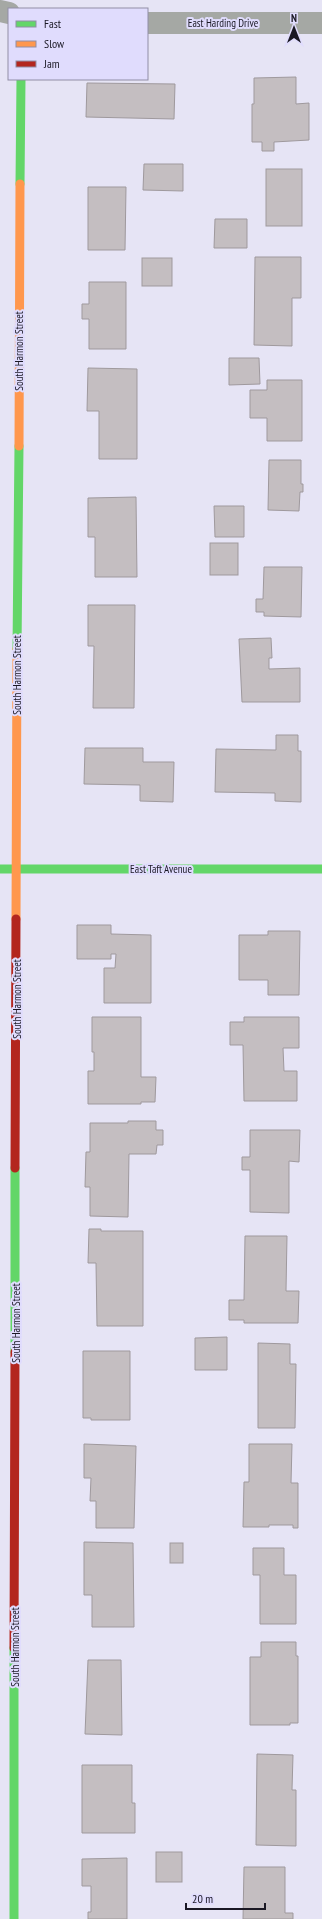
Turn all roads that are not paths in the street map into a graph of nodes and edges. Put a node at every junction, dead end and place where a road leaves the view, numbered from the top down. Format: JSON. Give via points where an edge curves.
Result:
{"nodes":[{"id":1,"x":148,"y":23,"type":"edge"},
{"id":2,"x":322,"y":23,"type":"edge"},
{"id":3,"x":21,"y":80,"type":"edge"},
{"id":4,"x":0,"y":869,"type":"edge"},
{"id":5,"x":16,"y":869,"type":"junction"},
{"id":6,"x":322,"y":869,"type":"edge"},
{"id":7,"x":14,"y":1919,"type":"edge"}],
"edges":[{"from":1,"to":2,"type":"street","name":"East Harding Drive"},
{"from":3,"to":5,"type":"street","name":"South Harmon Street"},
{"from":4,"to":5,"type":"street","name":"East Taft Avenue"},
{"from":5,"to":6,"type":"street","name":"East Taft Avenue"},
{"from":5,"to":7,"type":"street","name":"South Harmon Street"}]}
